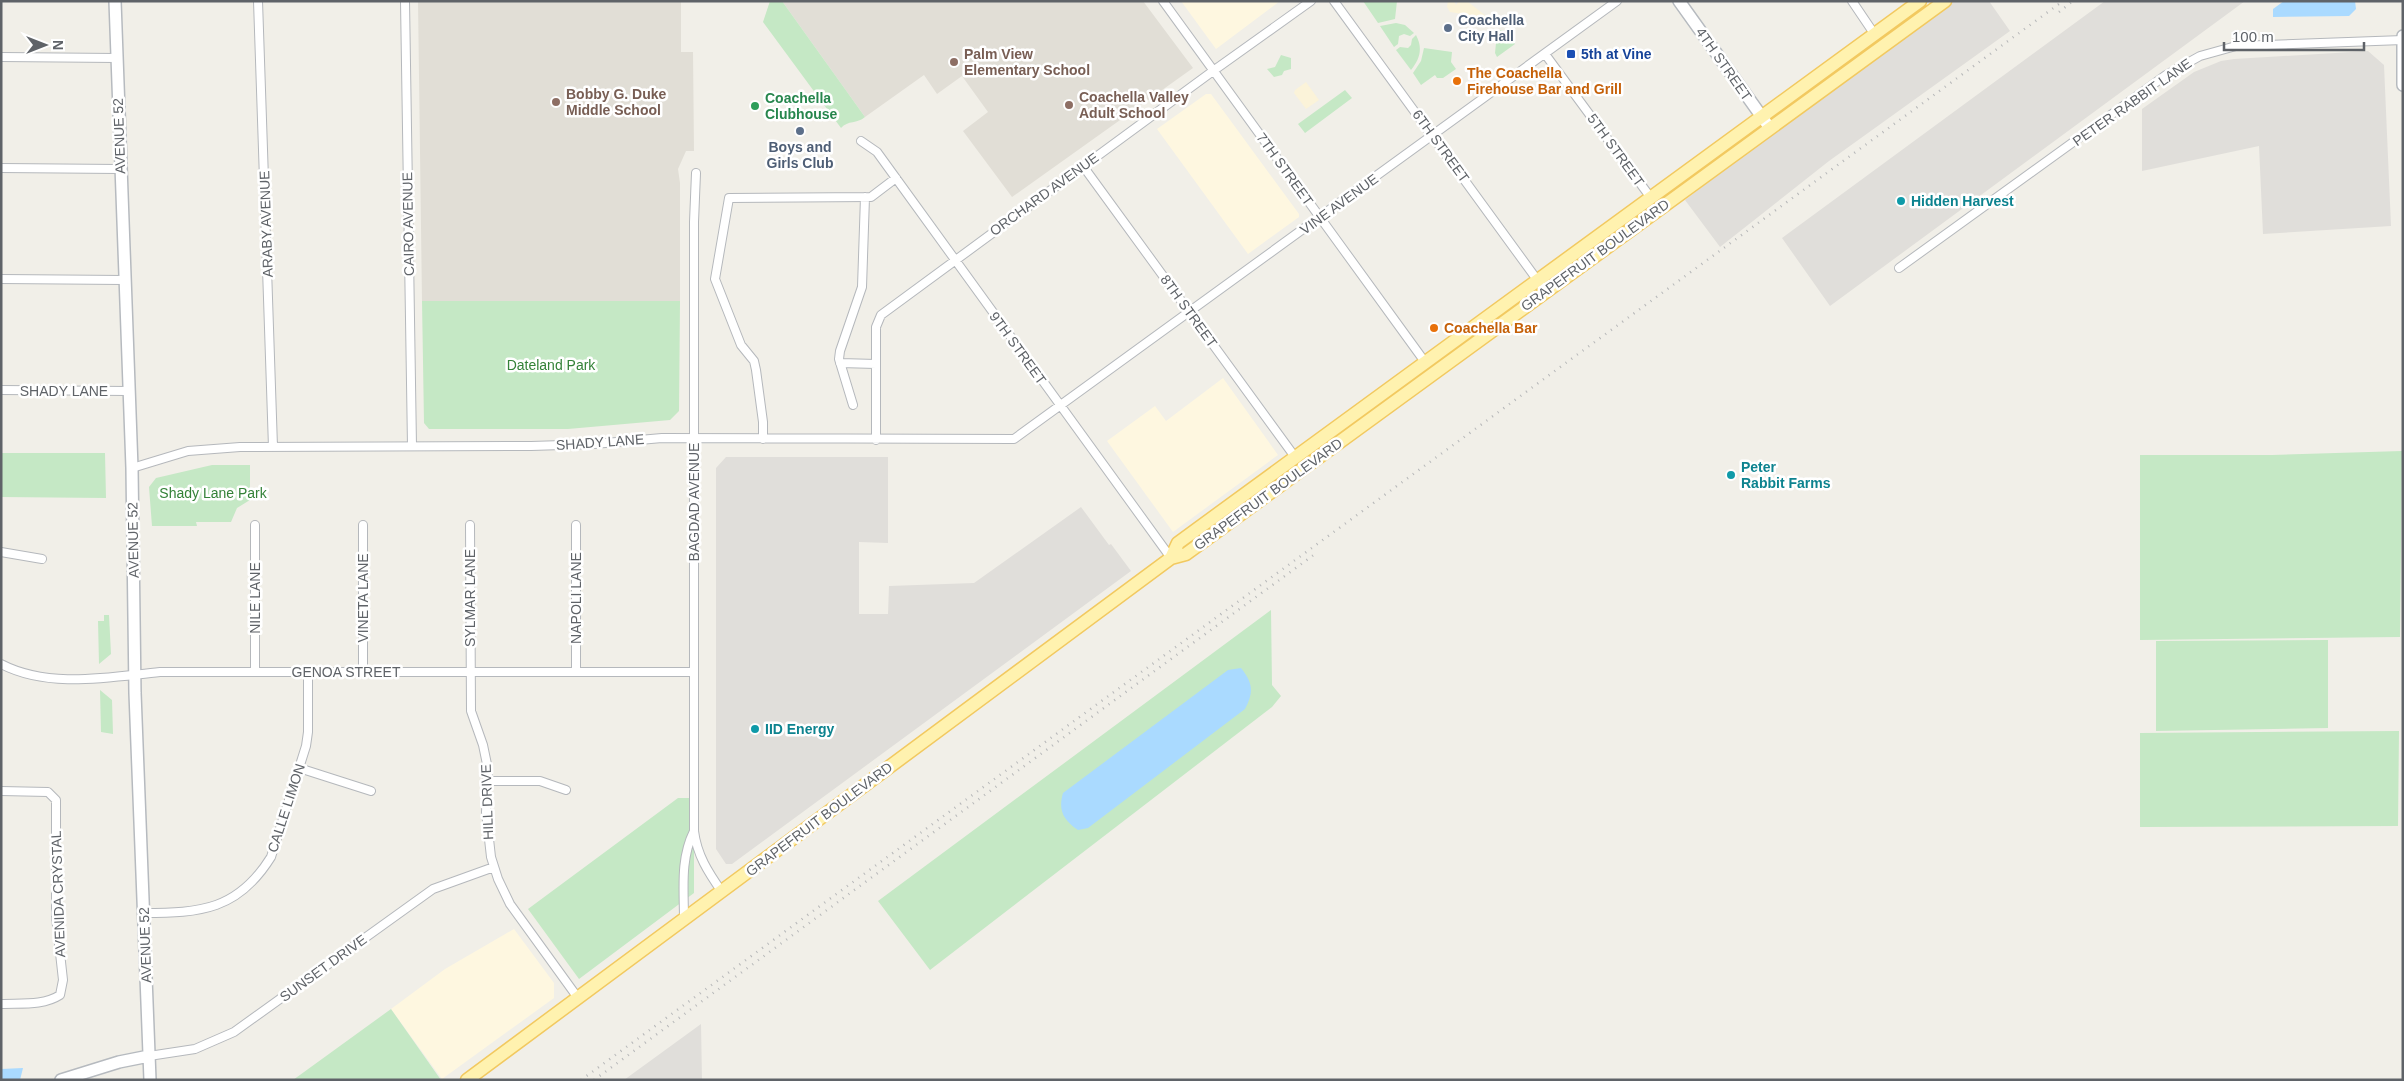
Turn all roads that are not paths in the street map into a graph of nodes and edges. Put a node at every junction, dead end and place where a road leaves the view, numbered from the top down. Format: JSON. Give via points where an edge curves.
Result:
{"nodes":[{"id":1,"x":115,"y":1,"type":"edge"},
{"id":2,"x":258,"y":1,"type":"edge"},
{"id":3,"x":405,"y":1,"type":"edge"},
{"id":4,"x":1162,"y":1,"type":"edge"},
{"id":5,"x":1311,"y":1,"type":"edge"},
{"id":6,"x":1334,"y":1,"type":"edge"},
{"id":7,"x":1617,"y":1,"type":"edge"},
{"id":8,"x":1679,"y":1,"type":"edge"},
{"id":9,"x":1852,"y":1,"type":"edge"},
{"id":10,"x":1920,"y":1,"type":"edge"},
{"id":11,"x":1945,"y":1,"type":"edge"},
{"id":12,"x":1875,"y":35,"type":"junction"},
{"id":13,"x":2403,"y":36,"type":"edge"},
{"id":14,"x":2403,"y":40,"type":"edge"},
{"id":15,"x":1545,"y":54,"type":"junction"},
{"id":16,"x":1,"y":57,"type":"edge"},
{"id":17,"x":117,"y":58,"type":"junction"},
{"id":18,"x":1213,"y":71,"type":"junction"},
{"id":19,"x":2403,"y":85,"type":"edge"},
{"id":20,"x":1761,"y":116,"type":"junction"},
{"id":21,"x":1769,"y":127,"type":"junction"},
{"id":22,"x":1433,"y":135,"type":"junction"},
{"id":23,"x":861,"y":141,"type":"dead end"},
{"id":24,"x":1083,"y":166,"type":"junction"},
{"id":25,"x":1,"y":168,"type":"edge"},
{"id":26,"x":120,"y":169,"type":"junction"},
{"id":27,"x":696,"y":173,"type":"dead end"},
{"id":28,"x":896,"y":178,"type":"junction"},
{"id":29,"x":865,"y":197,"type":"junction"},
{"id":30,"x":1651,"y":198,"type":"junction"},
{"id":31,"x":1320,"y":217,"type":"junction"},
{"id":32,"x":954,"y":260,"type":"junction"},
{"id":33,"x":1899,"y":268,"type":"dead end"},
{"id":34,"x":1538,"y":279,"type":"junction"},
{"id":35,"x":1,"y":280,"type":"edge"},
{"id":36,"x":124,"y":280,"type":"junction"},
{"id":37,"x":1546,"y":292,"type":"junction"},
{"id":38,"x":1190,"y":312,"type":"junction"},
{"id":39,"x":1425,"y":362,"type":"junction"},
{"id":40,"x":840,"y":363,"type":"junction"},
{"id":41,"x":876,"y":364,"type":"junction"},
{"id":42,"x":1,"y":390,"type":"edge"},
{"id":43,"x":128,"y":391,"type":"junction"},
{"id":44,"x":853,"y":405,"type":"dead end"},
{"id":45,"x":1060,"y":407,"type":"junction"},
{"id":46,"x":694,"y":438,"type":"junction"},
{"id":47,"x":763,"y":439,"type":"junction"},
{"id":48,"x":876,"y":440,"type":"junction"},
{"id":49,"x":412,"y":446,"type":"junction"},
{"id":50,"x":273,"y":447,"type":"junction"},
{"id":51,"x":1295,"y":457,"type":"junction"},
{"id":52,"x":132,"y":468,"type":"junction"},
{"id":53,"x":255,"y":525,"type":"dead end"},
{"id":54,"x":363,"y":525,"type":"dead end"},
{"id":55,"x":470,"y":525,"type":"dead end"},
{"id":56,"x":576,"y":525,"type":"dead end"},
{"id":57,"x":1,"y":552,"type":"edge"},
{"id":58,"x":1171,"y":558,"type":"junction"},
{"id":59,"x":42,"y":559,"type":"dead end"},
{"id":60,"x":1,"y":664,"type":"edge"},
{"id":61,"x":255,"y":672,"type":"junction"},
{"id":62,"x":308,"y":672,"type":"junction"},
{"id":63,"x":363,"y":672,"type":"junction"},
{"id":64,"x":470,"y":672,"type":"junction"},
{"id":65,"x":576,"y":672,"type":"junction"},
{"id":66,"x":693,"y":672,"type":"junction"},
{"id":67,"x":135,"y":674,"type":"junction"},
{"id":68,"x":299,"y":768,"type":"junction"},
{"id":69,"x":488,"y":781,"type":"junction"},
{"id":70,"x":371,"y":790,"type":"dead end"},
{"id":71,"x":566,"y":790,"type":"dead end"},
{"id":72,"x":1,"y":791,"type":"edge"},
{"id":73,"x":694,"y":831,"type":"junction"},
{"id":74,"x":494,"y":867,"type":"junction"},
{"id":75,"x":722,"y":892,"type":"junction"},
{"id":76,"x":144,"y":913,"type":"junction"},
{"id":77,"x":684,"y":920,"type":"junction"},
{"id":78,"x":578,"y":998,"type":"junction"},
{"id":79,"x":1,"y":1004,"type":"edge"},
{"id":80,"x":149,"y":1056,"type":"junction"},
{"id":81,"x":61,"y":1080,"type":"edge"},
{"id":82,"x":150,"y":1080,"type":"edge"},
{"id":83,"x":467,"y":1080,"type":"edge"}],
"edges":[{"from":1,"to":17,"type":"main road","name":"AVENUE 52"},
{"from":2,"to":50,"type":"street","name":"ARABY AVENUE"},
{"from":3,"to":49,"type":"street","name":"CAIRO AVENUE"},
{"from":4,"to":18,"type":"street","name":"7TH STREET"},
{"from":5,"to":18,"type":"street","name":"ORCHARD AVENUE"},
{"from":6,"to":22,"type":"street","name":"6TH STREET"},
{"from":7,"to":15,"type":"street","name":"VINE AVENUE"},
{"from":8,"to":20,"type":"main road","name":"4TH STREET"},
{"from":9,"to":12,"type":"street"},
{"from":10,"to":12,"type":"main road","name":"GRAPEFRUIT BOULEVARD"},
{"from":11,"to":21,"type":"main road","name":"GRAPEFRUIT BOULEVARD"},
{"from":12,"to":20,"type":"main road","name":"GRAPEFRUIT BOULEVARD"},
{"from":13,"to":14,"type":"main road"},
{"from":14,"to":19,"type":"main road"},
{"from":14,"to":33,"type":"street","name":"PETER RABBIT LANE","via":[[2236,46],[2200,56],[2166,75]]},
{"from":15,"to":22,"type":"street","name":"VINE AVENUE"},
{"from":15,"to":30,"type":"street","name":"5TH STREET"},
{"from":16,"to":17,"type":"street"},
{"from":17,"to":26,"type":"main road","name":"AVENUE 52"},
{"from":18,"to":24,"type":"street","name":"ORCHARD AVENUE"},
{"from":18,"to":31,"type":"street","name":"7TH STREET"},
{"from":20,"to":21,"type":"main road","name":"4TH STREET"},
{"from":20,"to":30,"type":"main road","name":"GRAPEFRUIT BOULEVARD"},
{"from":21,"to":37,"type":"main road","name":"GRAPEFRUIT BOULEVARD"},
{"from":22,"to":31,"type":"street","name":"VINE AVENUE"},
{"from":22,"to":34,"type":"street","name":"6TH STREET"},
{"from":23,"to":28,"type":"street","name":"9TH STREET","via":[[877,152]]},
{"from":24,"to":32,"type":"street","name":"ORCHARD AVENUE"},
{"from":24,"to":38,"type":"street","name":"8TH STREET"},
{"from":25,"to":26,"type":"street"},
{"from":26,"to":36,"type":"main road","name":"AVENUE 52"},
{"from":27,"to":46,"type":"street","name":"BAGDAD AVENUE"},
{"from":28,"to":29,"type":"street","via":[[871,197]]},
{"from":28,"to":32,"type":"street","name":"9TH STREET"},
{"from":29,"to":40,"type":"street","via":[[862,287],[840,351]]},
{"from":29,"to":47,"type":"street","via":[[729,198],[715,278],[741,345],[754,361]]},
{"from":30,"to":34,"type":"main road","name":"GRAPEFRUIT BOULEVARD"},
{"from":31,"to":38,"type":"street","name":"VINE AVENUE"},
{"from":31,"to":39,"type":"street","name":"7TH STREET"},
{"from":32,"to":41,"type":"street","name":"ORCHARD AVENUE","via":[[881,315],[876,327]]},
{"from":32,"to":45,"type":"street","name":"9TH STREET"},
{"from":34,"to":37,"type":"street","name":"6TH STREET"},
{"from":34,"to":39,"type":"main road","name":"GRAPEFRUIT BOULEVARD"},
{"from":35,"to":36,"type":"street"},
{"from":36,"to":43,"type":"main road","name":"AVENUE 52"},
{"from":37,"to":58,"type":"main road","name":"GRAPEFRUIT BOULEVARD","via":[[1186,554]]},
{"from":38,"to":45,"type":"street","name":"VINE AVENUE"},
{"from":38,"to":51,"type":"street","name":"8TH STREET"},
{"from":39,"to":51,"type":"main road","name":"GRAPEFRUIT BOULEVARD"},
{"from":40,"to":41,"type":"street"},
{"from":40,"to":44,"type":"street"},
{"from":41,"to":48,"type":"street","name":"ORCHARD AVENUE"},
{"from":42,"to":43,"type":"street","name":"SHADY LANE"},
{"from":43,"to":52,"type":"main road","name":"AVENUE 52"},
{"from":45,"to":48,"type":"street","name":"SHADY LANE","via":[[1010,440]]},
{"from":45,"to":58,"type":"street","name":"9TH STREET"},
{"from":46,"to":47,"type":"street","name":"SHADY LANE"},
{"from":46,"to":49,"type":"street","name":"SHADY LANE","via":[[565,445]]},
{"from":46,"to":66,"type":"street","name":"BAGDAD AVENUE"},
{"from":47,"to":48,"type":"street","name":"SHADY LANE"},
{"from":49,"to":50,"type":"street","name":"SHADY LANE"},
{"from":50,"to":52,"type":"street","name":"SHADY LANE","via":[[207,448]]},
{"from":51,"to":58,"type":"main road","name":"GRAPEFRUIT BOULEVARD","via":[[1178,543]]},
{"from":52,"to":67,"type":"main road","name":"AVENUE 52"},
{"from":53,"to":61,"type":"street","name":"NILE LANE"},
{"from":54,"to":63,"type":"street","name":"VINETA LANE"},
{"from":55,"to":64,"type":"street","name":"SYLMAR LANE"},
{"from":56,"to":65,"type":"street","name":"NAPOLI LANE"},
{"from":57,"to":59,"type":"street"},
{"from":58,"to":75,"type":"main road","name":"GRAPEFRUIT BOULEVARD"},
{"from":60,"to":67,"type":"street","name":"GENOA STREET","via":[[25,675],[50,679]]},
{"from":61,"to":62,"type":"street","name":"GENOA STREET"},
{"from":61,"to":67,"type":"street","name":"GENOA STREET"},
{"from":62,"to":63,"type":"street","name":"GENOA STREET"},
{"from":62,"to":68,"type":"street","name":"CALLE LIMON","via":[[308,732]]},
{"from":63,"to":64,"type":"street","name":"GENOA STREET"},
{"from":64,"to":65,"type":"street","name":"GENOA STREET"},
{"from":64,"to":69,"type":"street","name":"HILL DRIVE","via":[[471,711],[483,745]]},
{"from":65,"to":66,"type":"street","name":"GENOA STREET"},
{"from":66,"to":73,"type":"street","name":"BAGDAD AVENUE"},
{"from":67,"to":76,"type":"main road","name":"AVENUE 52"},
{"from":68,"to":70,"type":"street"},
{"from":68,"to":76,"type":"street","name":"CALLE LIMON","via":[[271,857],[250,884],[230,900],[202,910]]},
{"from":69,"to":71,"type":"street","via":[[540,781]]},
{"from":69,"to":74,"type":"street","name":"HILL DRIVE","via":[[486,826]]},
{"from":72,"to":79,"type":"street","name":"AVENIDA CRYSTAL","via":[[41,791],[52,795],[58,806],[55,828],[56,916],[63,980],[60,995],[44,1002]]},
{"from":73,"to":75,"type":"street","name":"BAGDAD AVENUE","via":[[704,866]]},
{"from":73,"to":77,"type":"street","name":"BAGDAD AVENUE","via":[[684,862]]},
{"from":74,"to":78,"type":"street","name":"HILL DRIVE","via":[[510,904]]},
{"from":74,"to":80,"type":"street","name":"SUNSET DRIVE","via":[[433,889],[234,1032],[195,1049]]},
{"from":75,"to":77,"type":"main road","name":"GRAPEFRUIT BOULEVARD"},
{"from":76,"to":80,"type":"main road","name":"AVENUE 52"},
{"from":77,"to":78,"type":"main road","name":"GRAPEFRUIT BOULEVARD"},
{"from":78,"to":83,"type":"main road","name":"GRAPEFRUIT BOULEVARD"},
{"from":80,"to":81,"type":"main road"},
{"from":80,"to":82,"type":"main road","name":"AVENUE 52"}]}
